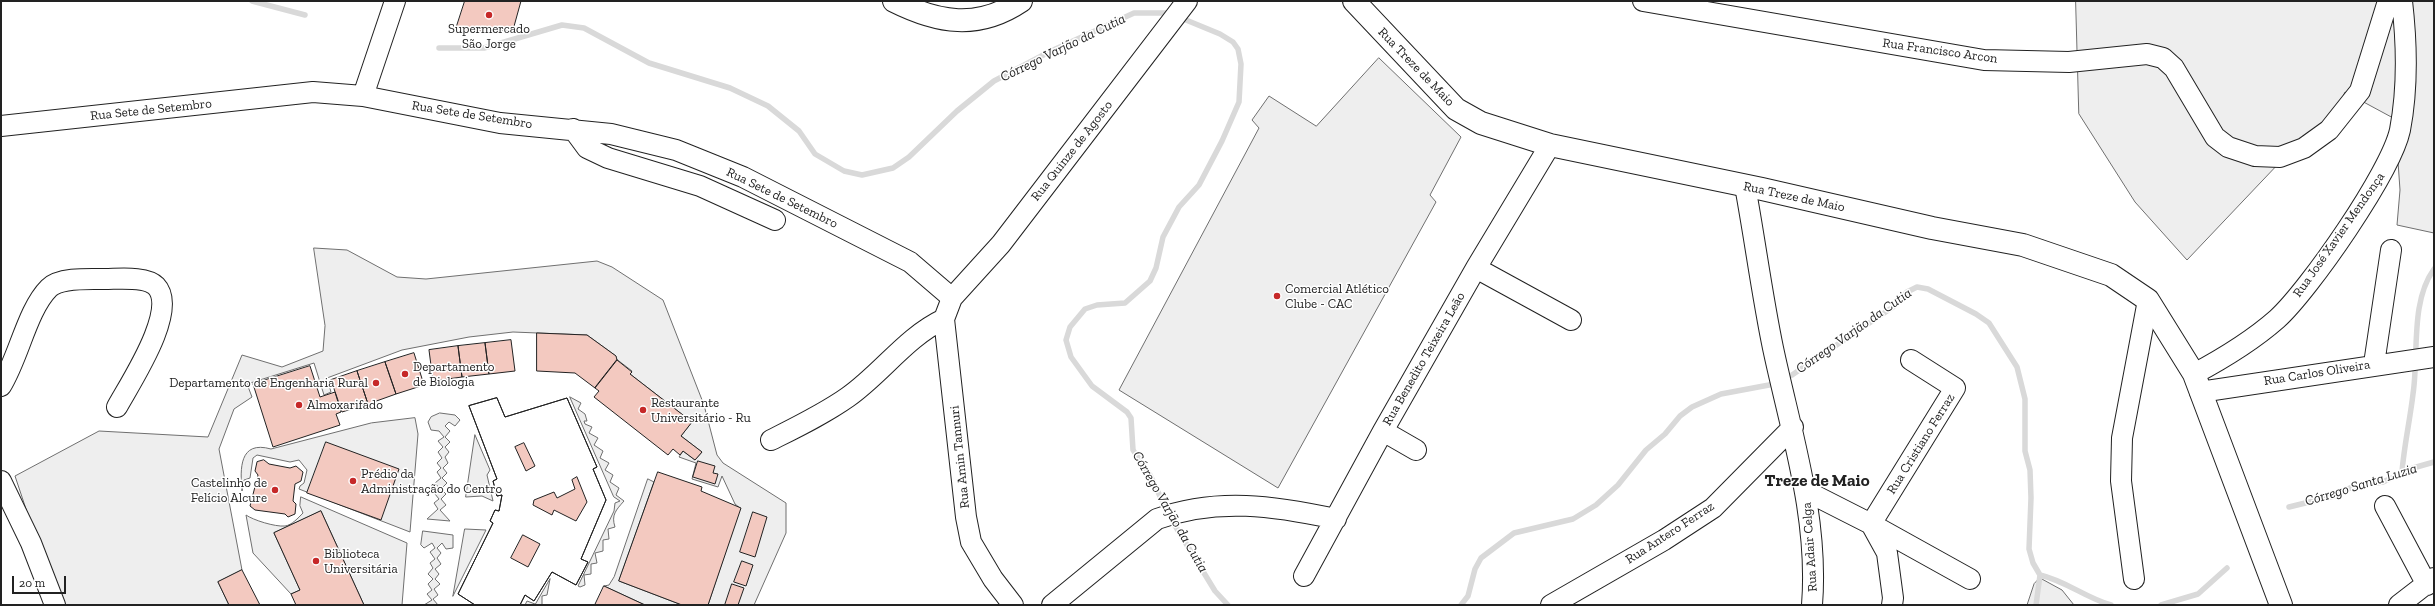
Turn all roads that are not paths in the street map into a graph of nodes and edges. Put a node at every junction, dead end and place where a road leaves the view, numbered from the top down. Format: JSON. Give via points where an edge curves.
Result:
{"nodes":[{"id":1,"x":395,"y":1,"type":"edge"},
{"id":2,"x":1021,"y":1,"type":"edge"},
{"id":3,"x":1354,"y":1,"type":"edge"},
{"id":4,"x":1643,"y":1,"type":"edge"},
{"id":5,"x":2388,"y":1,"type":"edge"},
{"id":6,"x":2402,"y":1,"type":"edge"},
{"id":7,"x":904,"y":3,"type":"edge"},
{"id":8,"x":1180,"y":10,"type":"edge"},
{"id":9,"x":363,"y":96,"type":"junction"},
{"id":10,"x":1,"y":126,"type":"edge"},
{"id":11,"x":573,"y":129,"type":"junction"},
{"id":12,"x":1550,"y":146,"type":"junction"},
{"id":13,"x":1745,"y":186,"type":"junction"},
{"id":14,"x":776,"y":220,"type":"dead end"},
{"id":15,"x":2391,"y":250,"type":"dead end"},
{"id":16,"x":1476,"y":268,"type":"junction"},
{"id":17,"x":952,"y":298,"type":"junction"},
{"id":18,"x":2148,"y":300,"type":"junction"},
{"id":19,"x":944,"y":319,"type":"junction"},
{"id":20,"x":1571,"y":320,"type":"dead end"},
{"id":21,"x":2422,"y":358,"type":"edge"},
{"id":22,"x":1911,"y":360,"type":"dead end"},
{"id":23,"x":2374,"y":364,"type":"junction"},
{"id":24,"x":1,"y":386,"type":"edge"},
{"id":25,"x":2200,"y":393,"type":"junction"},
{"id":26,"x":117,"y":407,"type":"dead end"},
{"id":27,"x":1793,"y":427,"type":"junction"},
{"id":28,"x":1383,"y":431,"type":"junction"},
{"id":29,"x":771,"y":440,"type":"dead end"},
{"id":30,"x":1416,"y":450,"type":"dead end"},
{"id":31,"x":1,"y":480,"type":"edge"},
{"id":32,"x":1806,"y":491,"type":"junction"},
{"id":33,"x":2385,"y":506,"type":"dead end"},
{"id":34,"x":1336,"y":519,"type":"junction"},
{"id":35,"x":1871,"y":524,"type":"junction"},
{"id":36,"x":1304,"y":576,"type":"dead end"},
{"id":37,"x":1970,"y":579,"type":"dead end"},
{"id":38,"x":2134,"y":579,"type":"dead end"},
{"id":39,"x":2430,"y":582,"type":"edge"},
{"id":40,"x":55,"y":605,"type":"edge"},
{"id":41,"x":1013,"y":605,"type":"edge"},
{"id":42,"x":1052,"y":605,"type":"edge"},
{"id":43,"x":1551,"y":605,"type":"edge"},
{"id":44,"x":1812,"y":605,"type":"edge"},
{"id":45,"x":1892,"y":605,"type":"edge"},
{"id":46,"x":2281,"y":605,"type":"edge"},
{"id":47,"x":2400,"y":605,"type":"edge"}],
"edges":[{"from":1,"to":9,"type":"street"},
{"from":2,"to":7,"type":"highway","via":[[1006,12],[958,20],[928,16]]},
{"from":3,"to":12,"type":"highway","name":"Rua Treze de Maio","via":[[1456,109],[1481,124]]},
{"from":4,"to":5,"type":"street","name":"Rua Francisco Arcon","via":[[1984,60],[2069,62],[2147,54],[2163,58],[2174,68],[2215,137],[2228,147],[2255,156],[2280,157],[2304,148],[2329,130],[2360,91]]},
{"from":6,"to":25,"type":"street","name":"Rua José Xavier Mendonça","via":[[2407,70],[2400,132],[2384,170],[2307,285],[2278,318],[2235,352]]},
{"from":8,"to":17,"type":"street","name":"Rua Quinze de Agosto","via":[[1001,244]]},
{"from":9,"to":10,"type":"street","name":"Rua Sete de Setembro","via":[[312,92]]},
{"from":9,"to":11,"type":"street","name":"Rua Sete de Setembro","via":[[500,123]]},
{"from":11,"to":14,"type":"street","via":[[587,148],[700,186]]},
{"from":11,"to":17,"type":"street","name":"Rua Sete de Setembro","via":[[611,134],[676,150],[743,177],[910,262]]},
{"from":12,"to":13,"type":"highway","name":"Rua Treze de Maio"},
{"from":12,"to":16,"type":"street","name":"Rua Benedito Teixeira Leão"},
{"from":13,"to":18,"type":"highway","name":"Rua Treze de Maio","via":[[1932,228],[2023,245],[2111,276]]},
{"from":13,"to":27,"type":"street","name":"Rua Adair Celga","via":[[1778,366]]},
{"from":15,"to":23,"type":"street"},
{"from":16,"to":20,"type":"street"},
{"from":16,"to":28,"type":"street","name":"Rua Benedito Teixeira Leão"},
{"from":17,"to":19,"type":"street","name":"Rua Amin Tannuri"},
{"from":18,"to":25,"type":"highway","name":"Rua Treze de Maio"},
{"from":18,"to":38,"type":"street","via":[[2122,438],[2121,481]]},
{"from":19,"to":29,"type":"street","via":[[930,326],[910,342],[849,397]]},
{"from":19,"to":41,"type":"street","name":"Rua Amin Tannuri","via":[[971,542],[993,579]]},
{"from":21,"to":23,"type":"street","name":"Rua Carlos Oliveira"},
{"from":22,"to":35,"type":"street","name":"Rua Cristiano Ferraz","via":[[1955,388]]},
{"from":23,"to":25,"type":"street","name":"Rua Carlos Oliveira"},
{"from":24,"to":26,"type":"street","via":[[16,358],[39,302],[50,286],[70,280],[136,279],[155,285],[163,298],[160,324]]},
{"from":25,"to":46,"type":"highway","name":"Rua Treze de Maio"},
{"from":27,"to":32,"type":"street","name":"Rua Adair Celga"},
{"from":27,"to":43,"type":"street","name":"Rua Antero Ferraz","via":[[1713,508],[1664,540]]},
{"from":28,"to":30,"type":"street"},
{"from":28,"to":34,"type":"street","name":"Rua Benedito Teixeira Leão"},
{"from":31,"to":40,"type":"street","via":[[31,543]]},
{"from":32,"to":35,"type":"street"},
{"from":32,"to":44,"type":"street","name":"Rua Adair Celga","via":[[1814,580]]},
{"from":33,"to":39,"type":"street"},
{"from":34,"to":36,"type":"street","name":"Rua Benedito Teixeira Leão"},
{"from":34,"to":42,"type":"street","via":[[1283,507],[1250,504],[1174,512],[1157,519]]},
{"from":35,"to":37,"type":"street"},
{"from":35,"to":45,"type":"street","via":[[1887,553]]},
{"from":39,"to":47,"type":"street"}]}
